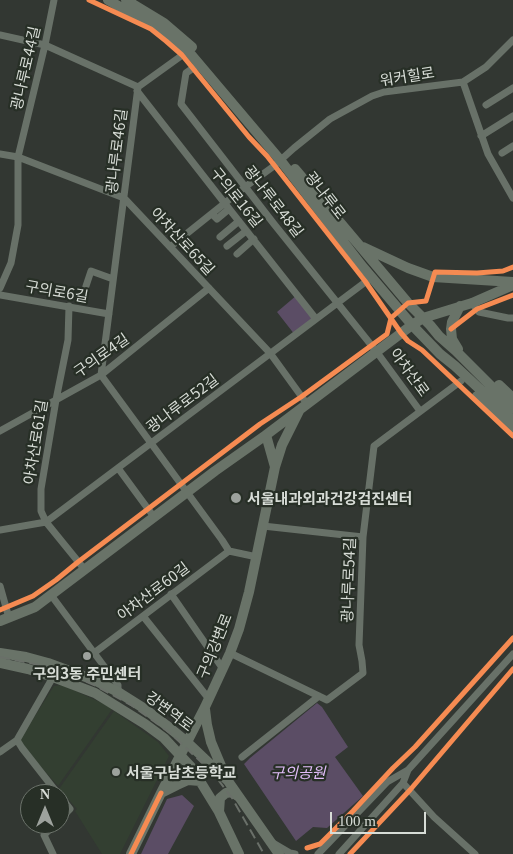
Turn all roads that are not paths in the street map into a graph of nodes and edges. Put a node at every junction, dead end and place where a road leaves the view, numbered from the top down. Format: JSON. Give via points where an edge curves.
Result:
{"nodes":[{"id":1,"x":54,"y":0,"type":"edge"},
{"id":2,"x":108,"y":0,"type":"edge"},
{"id":3,"x":126,"y":0,"type":"edge"},
{"id":4,"x":0,"y":36,"type":"edge"},
{"id":5,"x":513,"y":40,"type":"edge"},
{"id":6,"x":45,"y":45,"type":"junction"},
{"id":7,"x":188,"y":51,"type":"junction"},
{"id":8,"x":199,"y":64,"type":"junction"},
{"id":9,"x":463,"y":82,"type":"junction"},
{"id":10,"x":513,"y":88,"type":"edge"},
{"id":11,"x":138,"y":89,"type":"junction"},
{"id":12,"x":486,"y":105,"type":"dead end"},
{"id":13,"x":513,"y":116,"type":"edge"},
{"id":14,"x":482,"y":136,"type":"junction"},
{"id":15,"x":513,"y":146,"type":"edge"},
{"id":16,"x":502,"y":153,"type":"dead end"},
{"id":17,"x":0,"y":154,"type":"edge"},
{"id":18,"x":18,"y":157,"type":"junction"},
{"id":19,"x":283,"y":159,"type":"junction"},
{"id":20,"x":245,"y":187,"type":"junction"},
{"id":21,"x":124,"y":198,"type":"junction"},
{"id":22,"x":513,"y":198,"type":"edge"},
{"id":23,"x":227,"y":207,"type":"junction"},
{"id":24,"x":238,"y":221,"type":"junction"},
{"id":25,"x":246,"y":231,"type":"junction"},
{"id":26,"x":220,"y":237,"type":"dead end"},
{"id":27,"x":254,"y":239,"type":"junction"},
{"id":28,"x":359,"y":245,"type":"junction"},
{"id":29,"x":227,"y":246,"type":"dead end"},
{"id":30,"x":170,"y":247,"type":"junction"},
{"id":31,"x":237,"y":254,"type":"dead end"},
{"id":32,"x":0,"y":264,"type":"edge"},
{"id":33,"x":10,"y":266,"type":"junction"},
{"id":34,"x":372,"y":277,"type":"junction"},
{"id":35,"x":113,"y":279,"type":"junction"},
{"id":36,"x":513,"y":283,"type":"edge"},
{"id":37,"x":86,"y":286,"type":"dead end"},
{"id":38,"x":0,"y":288,"type":"edge"},
{"id":39,"x":209,"y":288,"type":"junction"},
{"id":40,"x":0,"y":295,"type":"edge"},
{"id":41,"x":338,"y":302,"type":"junction"},
{"id":42,"x":472,"y":303,"type":"junction"},
{"id":43,"x":69,"y":306,"type":"junction"},
{"id":44,"x":460,"y":306,"type":"junction"},
{"id":45,"x":109,"y":314,"type":"junction"},
{"id":46,"x":428,"y":316,"type":"junction"},
{"id":47,"x":513,"y":318,"type":"edge"},
{"id":48,"x":316,"y":319,"type":"junction"},
{"id":49,"x":412,"y":325,"type":"junction"},
{"id":50,"x":376,"y":352,"type":"junction"},
{"id":51,"x":270,"y":353,"type":"junction"},
{"id":52,"x":440,"y":354,"type":"junction"},
{"id":53,"x":463,"y":359,"type":"junction"},
{"id":54,"x":471,"y":368,"type":"junction"},
{"id":55,"x":101,"y":375,"type":"junction"},
{"id":56,"x":461,"y":381,"type":"junction"},
{"id":57,"x":513,"y":398,"type":"edge"},
{"id":58,"x":56,"y":400,"type":"junction"},
{"id":59,"x":304,"y":406,"type":"junction"},
{"id":60,"x":513,"y":408,"type":"edge"},
{"id":61,"x":420,"y":411,"type":"junction"},
{"id":62,"x":513,"y":420,"type":"edge"},
{"id":63,"x":513,"y":430,"type":"edge"},
{"id":64,"x":0,"y":431,"type":"edge"},
{"id":65,"x":266,"y":435,"type":"junction"},
{"id":66,"x":151,"y":443,"type":"junction"},
{"id":67,"x":275,"y":467,"type":"junction"},
{"id":68,"x":118,"y":468,"type":"junction"},
{"id":69,"x":187,"y":492,"type":"junction"},
{"id":70,"x":154,"y":517,"type":"junction"},
{"id":71,"x":46,"y":522,"type":"junction"},
{"id":72,"x":263,"y":526,"type":"junction"},
{"id":73,"x":0,"y":530,"type":"edge"},
{"id":74,"x":363,"y":537,"type":"junction"},
{"id":75,"x":229,"y":551,"type":"junction"},
{"id":76,"x":257,"y":556,"type":"junction"},
{"id":77,"x":85,"y":570,"type":"junction"},
{"id":78,"x":0,"y":586,"type":"edge"},
{"id":79,"x":171,"y":594,"type":"junction"},
{"id":80,"x":51,"y":595,"type":"junction"},
{"id":81,"x":143,"y":616,"type":"junction"},
{"id":82,"x":5,"y":619,"type":"edge"},
{"id":83,"x":0,"y":653,"type":"edge"},
{"id":84,"x":94,"y":653,"type":"junction"},
{"id":85,"x":230,"y":653,"type":"junction"},
{"id":86,"x":513,"y":654,"type":"edge"},
{"id":87,"x":0,"y":663,"type":"edge"},
{"id":88,"x":223,"y":669,"type":"junction"},
{"id":89,"x":53,"y":676,"type":"junction"},
{"id":90,"x":118,"y":692,"type":"junction"},
{"id":91,"x":319,"y":696,"type":"junction"},
{"id":92,"x":207,"y":703,"type":"junction"},
{"id":93,"x":17,"y":740,"type":"junction"},
{"id":94,"x":187,"y":742,"type":"junction"},
{"id":95,"x":0,"y":752,"type":"edge"},
{"id":96,"x":180,"y":754,"type":"junction"},
{"id":97,"x":242,"y":757,"type":"dead end"},
{"id":98,"x":212,"y":765,"type":"junction"},
{"id":99,"x":408,"y":770,"type":"junction"},
{"id":100,"x":198,"y":778,"type":"junction"},
{"id":101,"x":228,"y":781,"type":"junction"},
{"id":102,"x":403,"y":783,"type":"junction"},
{"id":103,"x":50,"y":784,"type":"edge"},
{"id":104,"x":161,"y":793,"type":"junction"},
{"id":105,"x":238,"y":797,"type":"junction"},
{"id":106,"x":219,"y":812,"type":"junction"},
{"id":107,"x":45,"y":834,"type":"edge"},
{"id":108,"x":269,"y":841,"type":"junction"},
{"id":109,"x":53,"y":854,"type":"edge"},
{"id":110,"x":131,"y":854,"type":"edge"},
{"id":111,"x":239,"y":854,"type":"edge"},
{"id":112,"x":279,"y":854,"type":"edge"},
{"id":113,"x":295,"y":854,"type":"edge"},
{"id":114,"x":318,"y":854,"type":"edge"},
{"id":115,"x":339,"y":854,"type":"edge"},
{"id":116,"x":475,"y":854,"type":"edge"}],
"edges":[{"from":1,"to":6,"type":"street","name":"광나루로44길"},
{"from":2,"to":7,"type":"main road","name":"광나루로","via":[[160,30]]},
{"from":3,"to":19,"type":"main road","name":"광나루로","via":[[164,23],[204,59]]},
{"from":4,"to":6,"type":"street","name":"구의로16길"},
{"from":5,"to":9,"type":"street","name":"워커힐로","via":[[486,67]]},
{"from":6,"to":11,"type":"street","name":"구의로16길"},
{"from":6,"to":18,"type":"street","name":"광나루로44길"},
{"from":7,"to":8,"type":"main road","name":"광나루로"},
{"from":7,"to":11,"type":"street"},
{"from":8,"to":19,"type":"main road","name":"광나루로"},
{"from":8,"to":20,"type":"street","name":"광나루로48길","via":[[186,72],[181,104]]},
{"from":9,"to":14,"type":"street"},
{"from":9,"to":19,"type":"street","name":"워커힐로","via":[[372,96],[330,119]]},
{"from":10,"to":12,"type":"street"},
{"from":11,"to":21,"type":"street","name":"광나루로46길"},
{"from":11,"to":23,"type":"street","name":"구의로16길"},
{"from":13,"to":14,"type":"street"},
{"from":14,"to":22,"type":"street","via":[[488,154]]},
{"from":15,"to":16,"type":"street"},
{"from":17,"to":18,"type":"street","name":"아차산로65길"},
{"from":18,"to":21,"type":"street","name":"아차산로65길"},
{"from":18,"to":33,"type":"street","name":"광나루로44길","via":[[18,226]]},
{"from":19,"to":20,"type":"street","name":"워커힐로"},
{"from":19,"to":28,"type":"main road","name":"광나루로"},
{"from":19,"to":34,"type":"main road","name":"광나루로"},
{"from":20,"to":23,"type":"street","name":"워커힐로"},
{"from":20,"to":41,"type":"street","name":"광나루로48길"},
{"from":21,"to":30,"type":"street","name":"아차산로65길"},
{"from":21,"to":35,"type":"street","name":"광나루로46길"},
{"from":23,"to":24,"type":"street","name":"구의로16길"},
{"from":23,"to":30,"type":"street","name":"워커힐로","via":[[212,214]]},
{"from":24,"to":25,"type":"street","name":"구의로16길"},
{"from":24,"to":26,"type":"street"},
{"from":25,"to":27,"type":"street","name":"구의로16길"},
{"from":25,"to":29,"type":"street"},
{"from":27,"to":31,"type":"street"},
{"from":27,"to":48,"type":"street","name":"구의로16길"},
{"from":28,"to":36,"type":"main road","via":[[434,277]]},
{"from":28,"to":46,"type":"main road","name":"광나루로","via":[[408,303]]},
{"from":30,"to":39,"type":"street","name":"아차산로65길"},
{"from":32,"to":33,"type":"street"},
{"from":33,"to":38,"type":"street","name":"광나루로44길"},
{"from":34,"to":41,"type":"street","name":"광나루로52길"},
{"from":34,"to":49,"type":"main road","name":"광나루로"},
{"from":35,"to":37,"type":"street","via":[[91,270]]},
{"from":35,"to":45,"type":"street","name":"광나루로46길"},
{"from":36,"to":42,"type":"main road"},
{"from":39,"to":51,"type":"street","name":"아차산로65길"},
{"from":39,"to":55,"type":"street","name":"구의로4길"},
{"from":40,"to":43,"type":"street","name":"구의로6길"},
{"from":41,"to":48,"type":"street","name":"광나루로52길"},
{"from":41,"to":50,"type":"street","name":"광나루로48길"},
{"from":42,"to":44,"type":"main road"},
{"from":42,"to":47,"type":"street","via":[[480,312]]},
{"from":43,"to":45,"type":"street","name":"구의로6길"},
{"from":43,"to":58,"type":"street","name":"아차산로61길","via":[[68,340]]},
{"from":44,"to":46,"type":"main road"},
{"from":44,"to":53,"type":"main road","via":[[451,329],[452,339]]},
{"from":45,"to":55,"type":"street","name":"광나루로46길"},
{"from":46,"to":49,"type":"main road","name":"아차산로"},
{"from":46,"to":53,"type":"main road","name":"광나루로","via":[[439,336]]},
{"from":48,"to":51,"type":"street","name":"광나루로52길"},
{"from":49,"to":50,"type":"main road","name":"아차산로"},
{"from":49,"to":52,"type":"main road","name":"광나루로"},
{"from":50,"to":59,"type":"main road","name":"아차산로"},
{"from":50,"to":61,"type":"street","name":"아차산로"},
{"from":51,"to":59,"type":"street","name":"아차산로65길"},
{"from":51,"to":66,"type":"street","name":"광나루로52길"},
{"from":52,"to":56,"type":"main road"},
{"from":52,"to":62,"type":"main road","name":"광나루로"},
{"from":53,"to":54,"type":"main road","name":"광나루로"},
{"from":54,"to":57,"type":"main road","via":[[486,374]]},
{"from":54,"to":60,"type":"main road","name":"광나루로"},
{"from":55,"to":58,"type":"street","name":"구의로4길"},
{"from":55,"to":66,"type":"street"},
{"from":56,"to":61,"type":"street","name":"광나루로54길"},
{"from":56,"to":63,"type":"main road"},
{"from":58,"to":64,"type":"street","name":"구의로4길"},
{"from":58,"to":71,"type":"street","name":"아차산로61길","via":[[41,489],[41,511]]},
{"from":59,"to":65,"type":"main road","name":"아차산로"},
{"from":59,"to":67,"type":"main road","via":[[282,445]]},
{"from":61,"to":74,"type":"street","name":"광나루로54길","via":[[374,446]]},
{"from":65,"to":67,"type":"main road","name":"구의강변로"},
{"from":65,"to":69,"type":"main road","name":"아차산로"},
{"from":66,"to":68,"type":"street","name":"광나루로52길"},
{"from":66,"to":69,"type":"street"},
{"from":67,"to":72,"type":"main road","name":"구의강변로"},
{"from":68,"to":70,"type":"street"},
{"from":68,"to":71,"type":"street","name":"광나루로52길"},
{"from":69,"to":70,"type":"main road","name":"아차산로"},
{"from":69,"to":75,"type":"street"},
{"from":70,"to":77,"type":"main road","name":"아차산로"},
{"from":71,"to":73,"type":"street","name":"광나루로52길"},
{"from":71,"to":77,"type":"street","name":"아차산로61길"},
{"from":72,"to":74,"type":"street"},
{"from":72,"to":76,"type":"main road","name":"구의강변로"},
{"from":74,"to":91,"type":"street","name":"광나루로54길","via":[[359,645],[363,673],[327,700]]},
{"from":75,"to":76,"type":"street"},
{"from":75,"to":79,"type":"street","name":"아차산로60길"},
{"from":76,"to":85,"type":"main road","name":"구의강변로","via":[[242,620]]},
{"from":77,"to":80,"type":"main road","name":"아차산로"},
{"from":78,"to":82,"type":"street"},
{"from":79,"to":81,"type":"street","name":"아차산로60길"},
{"from":79,"to":88,"type":"street"},
{"from":80,"to":82,"type":"main road","name":"아차산로","via":[[35,607]]},
{"from":80,"to":84,"type":"street"},
{"from":81,"to":84,"type":"street","name":"아차산로60길"},
{"from":81,"to":92,"type":"street"},
{"from":83,"to":90,"type":"main road","name":"강변역로","via":[[48,663]]},
{"from":84,"to":90,"type":"street","via":[[118,685]]},
{"from":85,"to":88,"type":"main road","name":"구의강변로"},
{"from":85,"to":91,"type":"street"},
{"from":86,"to":99,"type":"street"},
{"from":87,"to":89,"type":"main road","name":"강변역로"},
{"from":88,"to":92,"type":"main road","name":"구의강변로"},
{"from":89,"to":93,"type":"street"},
{"from":89,"to":96,"type":"main road","name":"강변역로","via":[[121,708],[164,738]]},
{"from":90,"to":94,"type":"main road","name":"강변역로"},
{"from":91,"to":97,"type":"street"},
{"from":92,"to":94,"type":"main road","name":"구의강변로"},
{"from":92,"to":101,"type":"main road","via":[[211,742]]},
{"from":93,"to":95,"type":"street"},
{"from":93,"to":103,"type":"street"},
{"from":94,"to":96,"type":"main road","name":"구의강변로"},
{"from":94,"to":98,"type":"main road","name":"강변역로"},
{"from":96,"to":100,"type":"main road","name":"강변역로"},
{"from":96,"to":104,"type":"main road","name":"구의강변로"},
{"from":98,"to":100,"type":"main road","via":[[204,762],[197,768]]},
{"from":98,"to":101,"type":"main road","name":"강변역로"},
{"from":99,"to":102,"type":"street"},
{"from":99,"to":114,"type":"street","via":[[387,782]]},
{"from":100,"to":104,"type":"main road"},
{"from":100,"to":106,"type":"main road","name":"강변역로"},
{"from":101,"to":105,"type":"main road","name":"강변역로"},
{"from":102,"to":115,"type":"street"},
{"from":102,"to":116,"type":"street"},
{"from":104,"to":110,"type":"main road","name":"구의강변로"},
{"from":105,"to":106,"type":"main road","via":[[226,792],[220,798]]},
{"from":105,"to":108,"type":"main road","name":"강변역로"},
{"from":106,"to":111,"type":"main road","name":"강변역로"},
{"from":107,"to":109,"type":"street"},
{"from":108,"to":112,"type":"main road","name":"강변역로"},
{"from":108,"to":113,"type":"street"}]}
